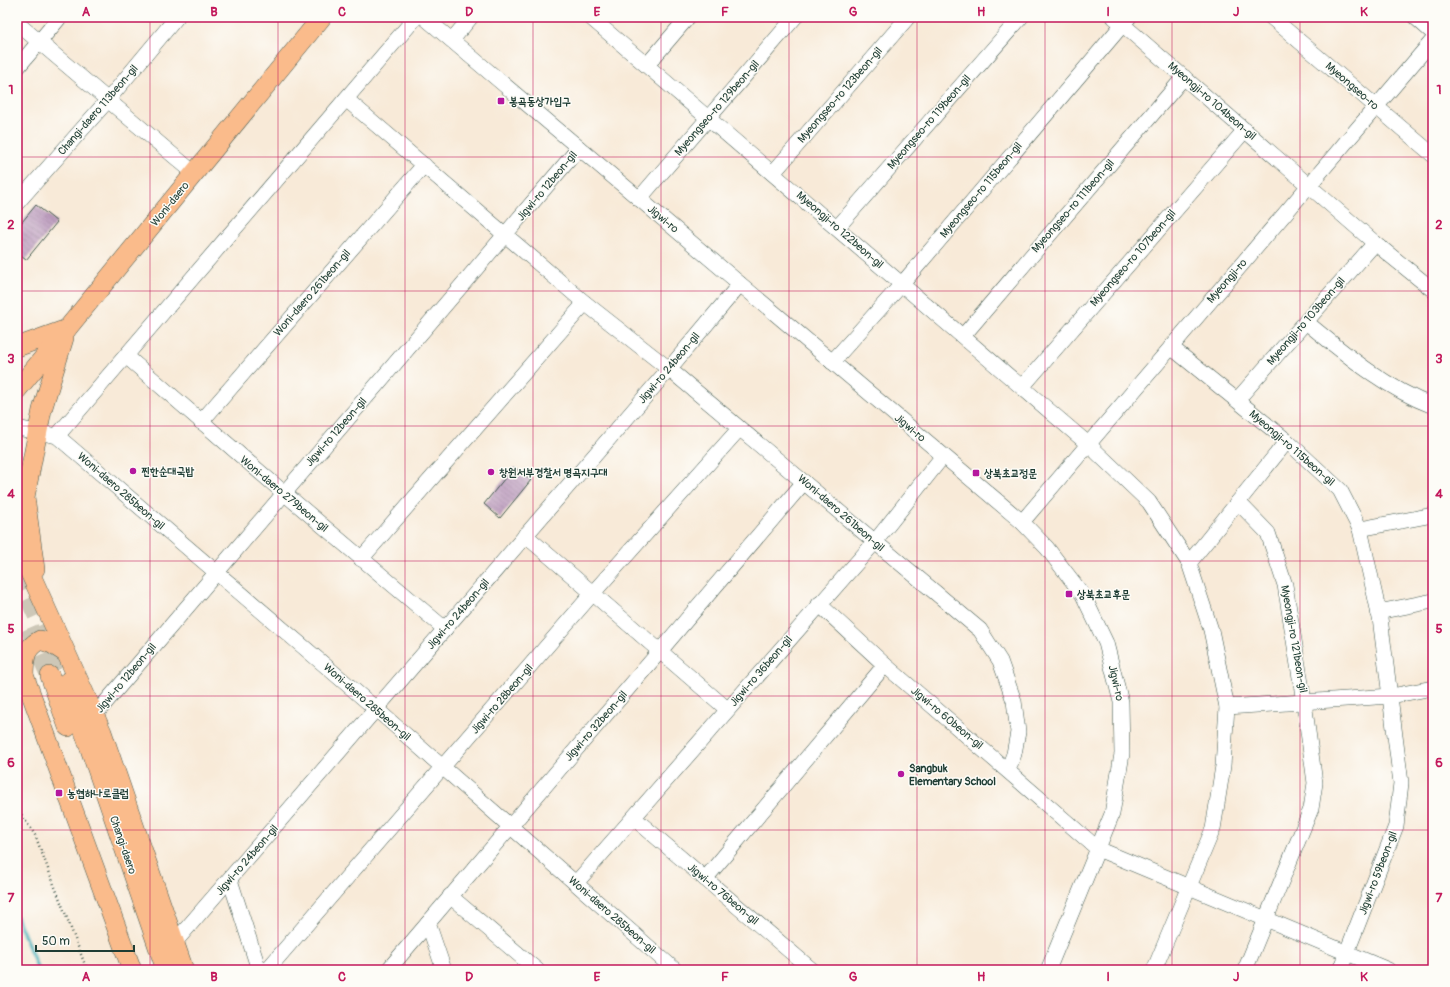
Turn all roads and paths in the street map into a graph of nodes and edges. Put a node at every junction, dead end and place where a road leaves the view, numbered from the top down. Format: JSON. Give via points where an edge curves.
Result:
{"nodes":[{"id":1,"x":60,"y":17,"type":"edge"},
{"id":2,"x":177,"y":17,"type":"edge"},
{"id":3,"x":322,"y":17,"type":"edge"},
{"id":4,"x":416,"y":17,"type":"edge"},
{"id":5,"x":424,"y":17,"type":"edge"},
{"id":6,"x":471,"y":17,"type":"edge"},
{"id":7,"x":590,"y":17,"type":"edge"},
{"id":8,"x":688,"y":17,"type":"edge"},
{"id":9,"x":795,"y":17,"type":"edge"},
{"id":10,"x":908,"y":17,"type":"edge"},
{"id":11,"x":1021,"y":17,"type":"edge"},
{"id":12,"x":1271,"y":17,"type":"edge"},
{"id":13,"x":1415,"y":17,"type":"edge"},
{"id":14,"x":1122,"y":19,"type":"edge"},
{"id":15,"x":17,"y":23,"type":"edge"},
{"id":16,"x":1433,"y":33,"type":"edge"},
{"id":17,"x":452,"y":40,"type":"junction"},
{"id":18,"x":1433,"y":40,"type":"edge"},
{"id":19,"x":39,"y":42,"type":"junction"},
{"id":20,"x":647,"y":65,"type":"junction"},
{"id":21,"x":17,"y":68,"type":"edge"},
{"id":22,"x":1184,"y":77,"type":"junction"},
{"id":23,"x":346,"y":99,"type":"junction"},
{"id":24,"x":107,"y":101,"type":"junction"},
{"id":25,"x":1376,"y":107,"type":"junction"},
{"id":26,"x":707,"y":119,"type":"junction"},
{"id":27,"x":1245,"y":130,"type":"junction"},
{"id":28,"x":579,"y":148,"type":"junction"},
{"id":29,"x":1433,"y":155,"type":"edge"},
{"id":30,"x":424,"y":165,"type":"junction"},
{"id":31,"x":773,"y":173,"type":"junction"},
{"id":32,"x":194,"y":174,"type":"junction"},
{"id":33,"x":1309,"y":186,"type":"junction"},
{"id":34,"x":639,"y":199,"type":"junction"},
{"id":35,"x":17,"y":203,"type":"edge"},
{"id":36,"x":837,"y":228,"type":"junction"},
{"id":37,"x":505,"y":236,"type":"junction"},
{"id":38,"x":1375,"y":243,"type":"junction"},
{"id":39,"x":740,"y":284,"type":"junction"},
{"id":40,"x":902,"y":284,"type":"junction"},
{"id":41,"x":1433,"y":290,"type":"edge"},
{"id":42,"x":585,"y":303,"type":"junction"},
{"id":43,"x":1306,"y":322,"type":"junction"},
{"id":44,"x":67,"y":329,"type":"junction"},
{"id":45,"x":963,"y":336,"type":"junction"},
{"id":46,"x":17,"y":347,"type":"edge"},
{"id":47,"x":1171,"y":347,"type":"junction"},
{"id":48,"x":126,"y":356,"type":"junction"},
{"id":49,"x":832,"y":362,"type":"junction"},
{"id":50,"x":669,"y":370,"type":"junction"},
{"id":51,"x":1022,"y":387,"type":"junction"},
{"id":52,"x":17,"y":390,"type":"edge"},
{"id":53,"x":1237,"y":400,"type":"junction"},
{"id":54,"x":1433,"y":406,"type":"edge"},
{"id":55,"x":201,"y":422,"type":"junction"},
{"id":56,"x":17,"y":428,"type":"edge"},
{"id":57,"x":739,"y":429,"type":"junction"},
{"id":58,"x":38,"y":433,"type":"junction"},
{"id":59,"x":57,"y":436,"type":"junction"},
{"id":60,"x":1287,"y":441,"type":"junction"},
{"id":61,"x":1088,"y":444,"type":"junction"},
{"id":62,"x":943,"y":456,"type":"junction"},
{"id":63,"x":804,"y":482,"type":"junction"},
{"id":64,"x":284,"y":493,"type":"junction"},
{"id":65,"x":1238,"y":502,"type":"junction"},
{"id":66,"x":1433,"y":515,"type":"edge"},
{"id":67,"x":1022,"y":522,"type":"junction"},
{"id":68,"x":1360,"y":529,"type":"junction"},
{"id":69,"x":525,"y":535,"type":"junction"},
{"id":70,"x":874,"y":543,"type":"junction"},
{"id":71,"x":17,"y":544,"type":"edge"},
{"id":72,"x":361,"y":559,"type":"junction"},
{"id":73,"x":1189,"y":563,"type":"junction"},
{"id":74,"x":215,"y":572,"type":"junction"},
{"id":75,"x":39,"y":593,"type":"junction"},
{"id":76,"x":592,"y":594,"type":"junction"},
{"id":77,"x":1433,"y":601,"type":"edge"},
{"id":78,"x":819,"y":604,"type":"junction"},
{"id":79,"x":1378,"y":612,"type":"junction"},
{"id":80,"x":445,"y":629,"type":"junction"},
{"id":81,"x":659,"y":652,"type":"junction"},
{"id":82,"x":66,"y":653,"type":"junction"},
{"id":83,"x":17,"y":656,"type":"edge"},
{"id":84,"x":885,"y":665,"type":"junction"},
{"id":85,"x":24,"y":676,"type":"junction"},
{"id":86,"x":1433,"y":688,"type":"edge"},
{"id":87,"x":1391,"y":696,"type":"junction"},
{"id":88,"x":1304,"y":702,"type":"junction"},
{"id":89,"x":1227,"y":708,"type":"junction"},
{"id":90,"x":376,"y":709,"type":"junction"},
{"id":91,"x":727,"y":709,"type":"junction"},
{"id":92,"x":94,"y":716,"type":"junction"},
{"id":93,"x":444,"y":767,"type":"junction"},
{"id":94,"x":1008,"y":770,"type":"junction"},
{"id":95,"x":17,"y":808,"type":"edge"},
{"id":96,"x":634,"y":818,"type":"junction"},
{"id":97,"x":510,"y":826,"type":"junction"},
{"id":98,"x":1098,"y":849,"type":"junction"},
{"id":99,"x":705,"y":879,"type":"junction"},
{"id":100,"x":230,"y":880,"type":"junction"},
{"id":101,"x":576,"y":883,"type":"junction"},
{"id":102,"x":1189,"y":886,"type":"junction"},
{"id":103,"x":450,"y":896,"type":"junction"},
{"id":104,"x":1267,"y":918,"type":"junction"},
{"id":105,"x":428,"y":923,"type":"junction"},
{"id":106,"x":174,"y":942,"type":"junction"},
{"id":107,"x":1347,"y":952,"type":"junction"},
{"id":108,"x":87,"y":970,"type":"edge"},
{"id":109,"x":132,"y":970,"type":"edge"},
{"id":110,"x":154,"y":970,"type":"edge"},
{"id":111,"x":166,"y":970,"type":"edge"},
{"id":112,"x":184,"y":970,"type":"edge"},
{"id":113,"x":259,"y":970,"type":"edge"},
{"id":114,"x":267,"y":970,"type":"edge"},
{"id":115,"x":388,"y":970,"type":"edge"},
{"id":116,"x":444,"y":970,"type":"edge"},
{"id":117,"x":537,"y":970,"type":"edge"},
{"id":118,"x":675,"y":970,"type":"edge"},
{"id":119,"x":812,"y":970,"type":"edge"},
{"id":120,"x":1048,"y":970,"type":"edge"},
{"id":121,"x":1154,"y":970,"type":"edge"},
{"id":122,"x":1245,"y":970,"type":"edge"},
{"id":123,"x":1340,"y":970,"type":"edge"},
{"id":124,"x":1388,"y":970,"type":"edge"}],
"edges":[{"from":1,"to":19,"type":"street"},
{"from":2,"to":24,"type":"street","name":"Changi-daero 113beon-gil"},
{"from":3,"to":32,"type":"main road","name":"Woni-daero"},
{"from":4,"to":23,"type":"street"},
{"from":5,"to":17,"type":"street","name":"Jigwi-ro"},
{"from":6,"to":17,"type":"street"},
{"from":7,"to":20,"type":"street","name":"Myeongji-ro 122beon-gil"},
{"from":8,"to":20,"type":"street"},
{"from":9,"to":26,"type":"street","name":"Myeongseo-ro 129beon-gil"},
{"from":10,"to":31,"type":"street","name":"Myeongseo-ro 123beon-gil"},
{"from":11,"to":36,"type":"street","name":"Myeongseo-ro 119beon-gil"},
{"from":12,"to":25,"type":"street","name":"Myeongseo-ro"},
{"from":13,"to":16,"type":"street"},
{"from":14,"to":22,"type":"street","name":"Myeongji-ro 104beon-gil"},
{"from":14,"to":40,"type":"street","name":"Myeongseo-ro 115beon-gil"},
{"from":15,"to":19,"type":"street"},
{"from":17,"to":28,"type":"street","name":"Jigwi-ro"},
{"from":18,"to":25,"type":"street","name":"Myeongji-ro"},
{"from":19,"to":21,"type":"street"},
{"from":19,"to":24,"type":"street"},
{"from":20,"to":26,"type":"street","name":"Myeongji-ro 122beon-gil"},
{"from":22,"to":27,"type":"street","name":"Myeongji-ro 104beon-gil"},
{"from":22,"to":45,"type":"street","name":"Myeongseo-ro 111beon-gil"},
{"from":23,"to":30,"type":"street","name":"Woni-daero 261beon-gil"},
{"from":23,"to":48,"type":"street"},
{"from":24,"to":32,"type":"street"},
{"from":24,"to":35,"type":"street","name":"Changi-daero 113beon-gil"},
{"from":25,"to":29,"type":"street","name":"Myeongseo-ro"},
{"from":25,"to":33,"type":"street","name":"Myeongji-ro"},
{"from":26,"to":31,"type":"street","name":"Myeongji-ro 122beon-gil"},
{"from":26,"to":34,"type":"street","name":"Myeongseo-ro 129beon-gil"},
{"from":27,"to":33,"type":"street","name":"Myeongji-ro 104beon-gil"},
{"from":27,"to":51,"type":"street","name":"Myeongseo-ro 107beon-gil"},
{"from":28,"to":34,"type":"street","name":"Jigwi-ro"},
{"from":28,"to":37,"type":"street","name":"Jigwi-ro 12beon-gil"},
{"from":30,"to":37,"type":"street","name":"Woni-daero 261beon-gil"},
{"from":30,"to":55,"type":"street","name":"Woni-daero 261beon-gil"},
{"from":31,"to":36,"type":"street","name":"Myeongji-ro 122beon-gil"},
{"from":32,"to":44,"type":"main road","name":"Woni-daero"},
{"from":33,"to":38,"type":"street"},
{"from":33,"to":47,"type":"street","name":"Myeongji-ro"},
{"from":34,"to":39,"type":"street","name":"Jigwi-ro"},
{"from":36,"to":40,"type":"street","name":"Myeongji-ro 122beon-gil"},
{"from":37,"to":42,"type":"street","name":"Woni-daero 261beon-gil"},
{"from":37,"to":64,"type":"street","name":"Jigwi-ro 12beon-gil"},
{"from":38,"to":41,"type":"street"},
{"from":38,"to":43,"type":"street","name":"Myeongji-ro 103beon-gil"},
{"from":39,"to":49,"type":"street","name":"Jigwi-ro"},
{"from":39,"to":50,"type":"street","name":"Jigwi-ro 24beon-gil"},
{"from":40,"to":45,"type":"street","name":"Myeongji-ro 122beon-gil"},
{"from":40,"to":49,"type":"street","name":"Myeongseo-ro 115beon-gil"},
{"from":42,"to":50,"type":"street","name":"Woni-daero 261beon-gil"},
{"from":42,"to":72,"type":"street"},
{"from":43,"to":53,"type":"street","name":"Myeongji-ro 103beon-gil"},
{"from":43,"to":54,"type":"street","via":[[1364,369],[1415,400]]},
{"from":44,"to":46,"type":"main road"},
{"from":44,"to":52,"type":"main road","name":"Woni-daero"},
{"from":44,"to":58,"type":"main road","via":[[42,410]]},
{"from":45,"to":51,"type":"street","name":"Myeongji-ro 122beon-gil"},
{"from":47,"to":53,"type":"street","name":"Myeongji-ro 115beon-gil"},
{"from":47,"to":61,"type":"street","name":"Myeongji-ro"},
{"from":48,"to":55,"type":"street","name":"Woni-daero 279beon-gil"},
{"from":48,"to":59,"type":"street"},
{"from":49,"to":62,"type":"street","name":"Jigwi-ro"},
{"from":50,"to":57,"type":"street","name":"Woni-daero 261beon-gil"},
{"from":50,"to":69,"type":"street","name":"Jigwi-ro 24beon-gil"},
{"from":51,"to":61,"type":"street","name":"Myeongji-ro 122beon-gil"},
{"from":53,"to":60,"type":"street","name":"Myeongji-ro 115beon-gil"},
{"from":55,"to":64,"type":"street","name":"Woni-daero 279beon-gil"},
{"from":56,"to":58,"type":"street"},
{"from":57,"to":63,"type":"street","name":"Woni-daero 261beon-gil"},
{"from":57,"to":76,"type":"street","name":"Jigwi-ro 28beon-gil"},
{"from":58,"to":59,"type":"street"},
{"from":58,"to":75,"type":"main road","via":[[24,497]]},
{"from":59,"to":74,"type":"street","name":"Woni-daero 285beon-gil"},
{"from":60,"to":65,"type":"street"},
{"from":60,"to":68,"type":"street","name":"Myeongji-ro 115beon-gil","via":[[1340,490]]},
{"from":61,"to":67,"type":"street","name":"Myeongji-ro"},
{"from":61,"to":73,"type":"street","via":[[1149,502]]},
{"from":62,"to":67,"type":"street","name":"Jigwi-ro"},
{"from":62,"to":70,"type":"street","name":"Jigwi-ro 36beon-gil"},
{"from":63,"to":70,"type":"street","name":"Woni-daero 261beon-gil"},
{"from":63,"to":81,"type":"street","name":"Jigwi-ro 32beon-gil"},
{"from":64,"to":72,"type":"street","name":"Woni-daero 279beon-gil"},
{"from":64,"to":74,"type":"street","name":"Jigwi-ro 12beon-gil"},
{"from":65,"to":73,"type":"street"},
{"from":65,"to":88,"type":"street","name":"Myeongji-ro 121beon-gil","via":[[1268,533],[1286,585]]},
{"from":66,"to":68,"type":"street"},
{"from":67,"to":98,"type":"street","name":"Jigwi-ro","via":[[1047,548],[1084,595],[1106,643],[1121,702],[1122,754],[1112,814]]},
{"from":68,"to":79,"type":"street","name":"Myeongji-ro 115beon-gil"},
{"from":69,"to":76,"type":"street"},
{"from":69,"to":80,"type":"street","name":"Jigwi-ro 24beon-gil"},
{"from":70,"to":78,"type":"street","name":"Jigwi-ro 36beon-gil"},
{"from":70,"to":94,"type":"street","name":"Woni-daero 261beon-gil","via":[[980,630],[1000,661],[1014,701],[1018,732]]},
{"from":71,"to":75,"type":"main road"},
{"from":72,"to":80,"type":"street","name":"Woni-daero 279beon-gil"},
{"from":73,"to":89,"type":"street","via":[[1211,630]]},
{"from":74,"to":90,"type":"street","name":"Woni-daero 285beon-gil"},
{"from":74,"to":92,"type":"street","name":"Jigwi-ro 12beon-gil"},
{"from":75,"to":82,"type":"main road"},
{"from":76,"to":81,"type":"street"},
{"from":76,"to":93,"type":"street","name":"Jigwi-ro 28beon-gil"},
{"from":77,"to":79,"type":"street"},
{"from":78,"to":84,"type":"street","name":"Jigwi-ro 60beon-gil"},
{"from":78,"to":91,"type":"street","name":"Jigwi-ro 36beon-gil"},
{"from":79,"to":87,"type":"street","name":"Myeongji-ro 115beon-gil"},
{"from":80,"to":90,"type":"street","name":"Jigwi-ro 24beon-gil"},
{"from":81,"to":91,"type":"street"},
{"from":81,"to":97,"type":"street","name":"Jigwi-ro 32beon-gil"},
{"from":82,"to":85,"type":"main road","via":[[40,640],[30,646],[25,658]]},
{"from":82,"to":92,"type":"main road"},
{"from":83,"to":85,"type":"main road"},
{"from":84,"to":94,"type":"street","name":"Jigwi-ro 60beon-gil"},
{"from":84,"to":99,"type":"street"},
{"from":85,"to":109,"type":"main road"},
{"from":86,"to":87,"type":"street"},
{"from":87,"to":88,"type":"street"},
{"from":87,"to":107,"type":"street","name":"Jigwi-ro 59beon-gil","via":[[1401,783],[1396,826]]},
{"from":88,"to":89,"type":"street"},
{"from":88,"to":104,"type":"street","via":[[1315,783],[1311,809]]},
{"from":89,"to":102,"type":"street","via":[[1223,766],[1213,829]]},
{"from":90,"to":93,"type":"street","name":"Woni-daero 285beon-gil"},
{"from":90,"to":100,"type":"street","name":"Jigwi-ro 24beon-gil"},
{"from":91,"to":96,"type":"street","name":"Jigwi-ro 36beon-gil"},
{"from":92,"to":106,"type":"main road","via":[[102,732]]},
{"from":93,"to":97,"type":"street","name":"Woni-daero 285beon-gil"},
{"from":93,"to":114,"type":"street","name":"Jigwi-ro 28beon-gil"},
{"from":94,"to":98,"type":"street","name":"Jigwi-ro 60beon-gil"},
{"from":95,"to":108,"type":"path","via":[[35,835]]},
{"from":96,"to":99,"type":"street","name":"Jigwi-ro 76beon-gil"},
{"from":96,"to":101,"type":"street","name":"Jigwi-ro 36beon-gil"},
{"from":97,"to":101,"type":"street","name":"Woni-daero 285beon-gil"},
{"from":97,"to":103,"type":"street","name":"Jigwi-ro 32beon-gil"},
{"from":98,"to":102,"type":"street"},
{"from":98,"to":120,"type":"street","name":"Jigwi-ro"},
{"from":99,"to":119,"type":"street","name":"Jigwi-ro 76beon-gil"},
{"from":100,"to":106,"type":"street","name":"Jigwi-ro 24beon-gil"},
{"from":100,"to":113,"type":"street"},
{"from":101,"to":118,"type":"street","name":"Woni-daero 285beon-gil"},
{"from":102,"to":104,"type":"street"},
{"from":102,"to":121,"type":"street"},
{"from":103,"to":105,"type":"street","name":"Jigwi-ro 32beon-gil"},
{"from":103,"to":117,"type":"street"},
{"from":104,"to":107,"type":"street"},
{"from":104,"to":122,"type":"street"},
{"from":105,"to":115,"type":"street","name":"Jigwi-ro 32beon-gil"},
{"from":105,"to":116,"type":"street"},
{"from":106,"to":112,"type":"main road"},
{"from":107,"to":123,"type":"street","name":"Jigwi-ro 59beon-gil"},
{"from":107,"to":124,"type":"street"},
{"from":110,"to":111,"type":"main road","name":"Changi-daero","via":[[57,675]]}]}
